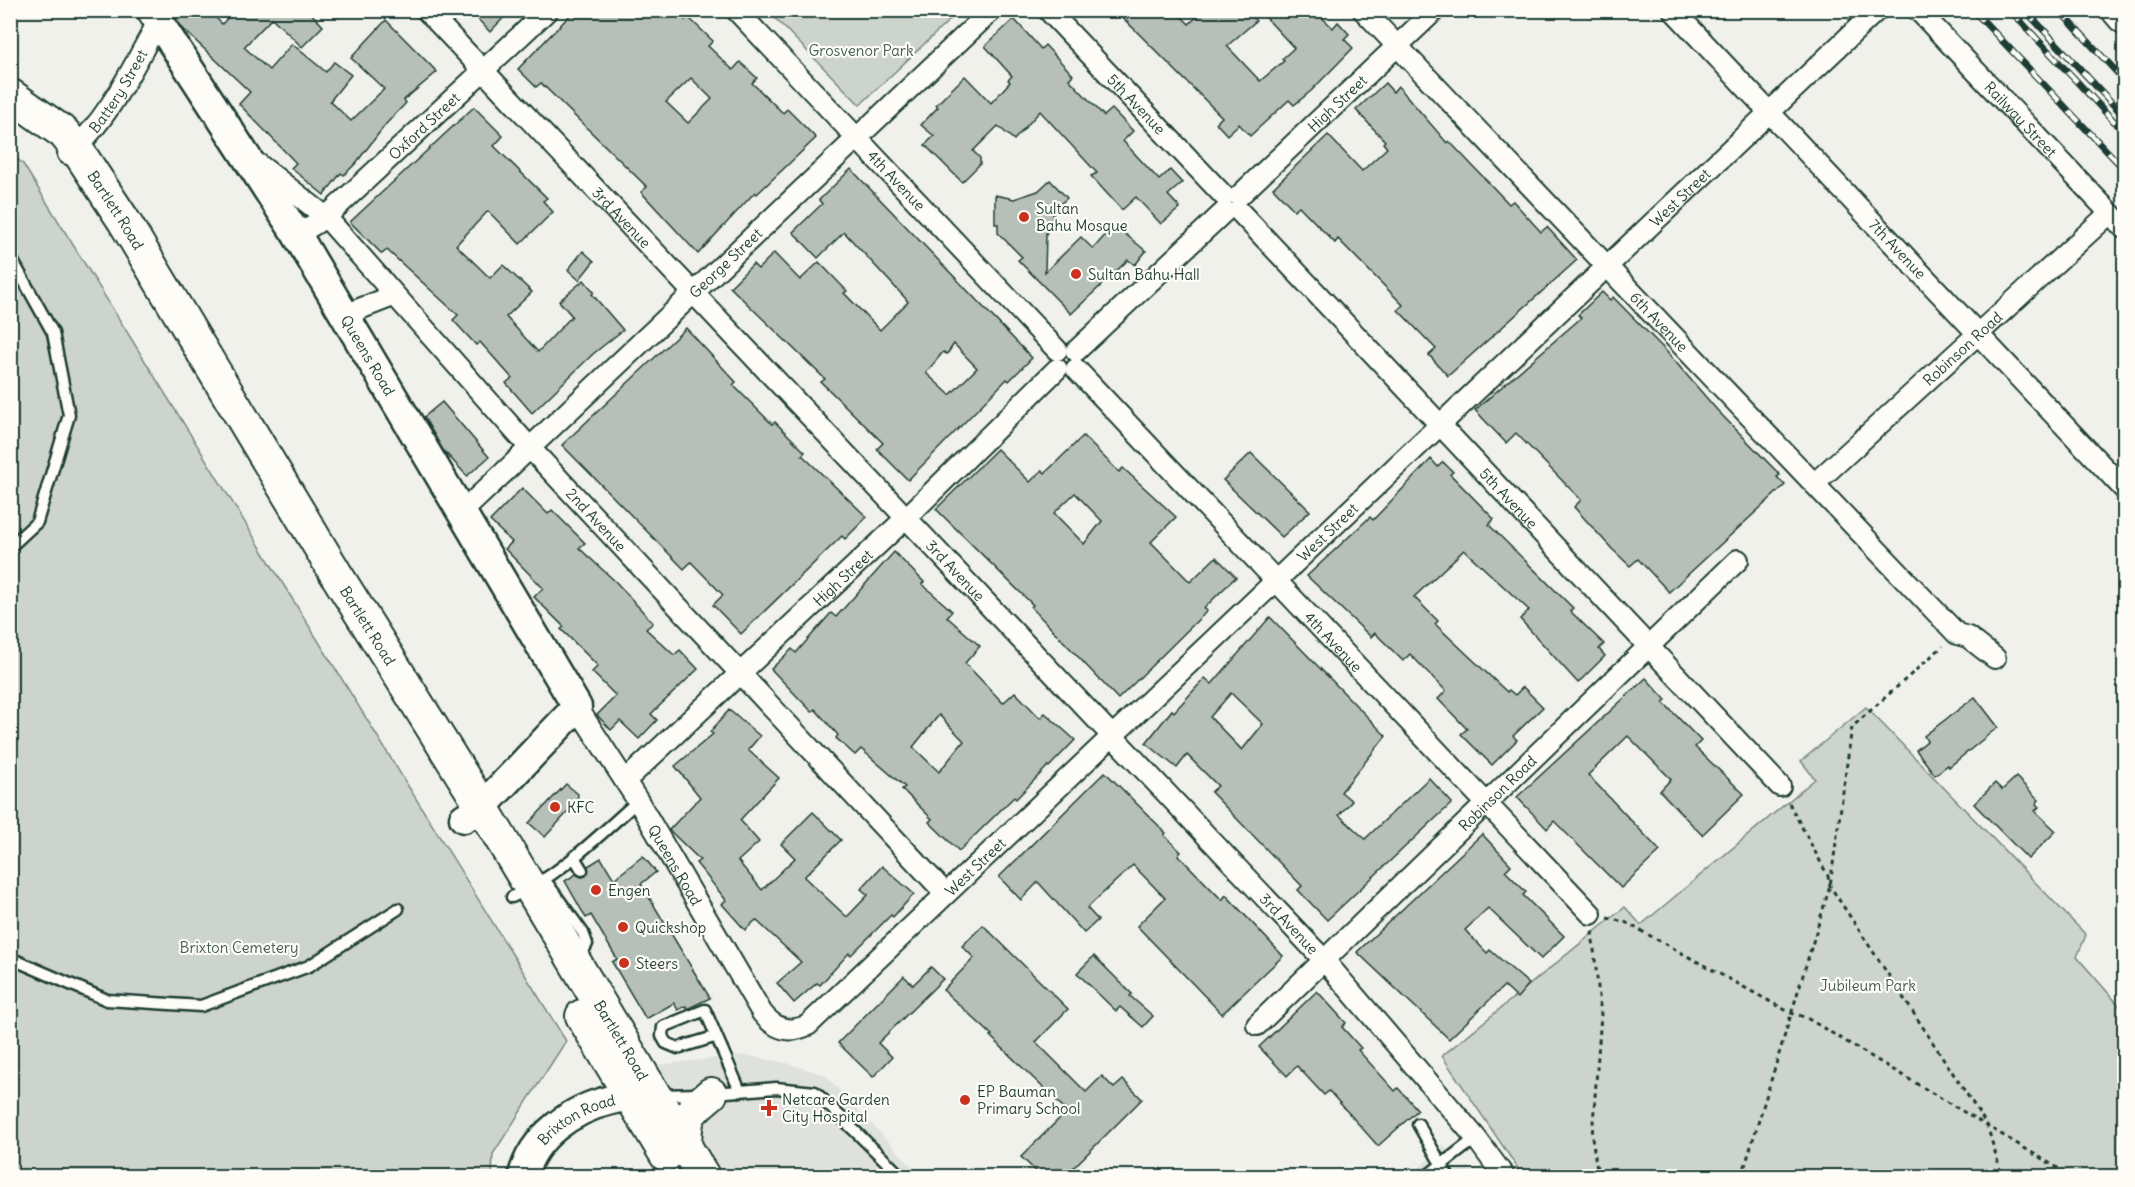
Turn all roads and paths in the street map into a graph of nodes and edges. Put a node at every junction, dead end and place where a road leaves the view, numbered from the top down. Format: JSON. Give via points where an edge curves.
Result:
{"nodes":[{"id":1,"x":426,"y":10,"type":"edge"},
{"id":2,"x":548,"y":10,"type":"edge"},
{"id":3,"x":736,"y":10,"type":"edge"},
{"id":4,"x":992,"y":10,"type":"edge"},
{"id":5,"x":1048,"y":10,"type":"edge"},
{"id":6,"x":1363,"y":10,"type":"edge"},
{"id":7,"x":1435,"y":10,"type":"edge"},
{"id":8,"x":1673,"y":10,"type":"edge"},
{"id":9,"x":1877,"y":10,"type":"edge"},
{"id":10,"x":1918,"y":10,"type":"edge"},
{"id":11,"x":2118,"y":10,"type":"edge"},
{"id":12,"x":155,"y":16,"type":"edge"},
{"id":13,"x":2124,"y":17,"type":"edge"},
{"id":14,"x":1398,"y":47,"type":"junction"},
{"id":15,"x":483,"y":71,"type":"junction"},
{"id":16,"x":10,"y":95,"type":"edge"},
{"id":17,"x":10,"y":108,"type":"edge"},
{"id":18,"x":1770,"y":112,"type":"junction"},
{"id":19,"x":857,"y":138,"type":"junction"},
{"id":20,"x":72,"y":151,"type":"junction"},
{"id":21,"x":243,"y":153,"type":"junction"},
{"id":22,"x":1232,"y":203,"type":"junction"},
{"id":23,"x":2110,"y":213,"type":"junction"},
{"id":24,"x":326,"y":217,"type":"junction"},
{"id":25,"x":2124,"y":228,"type":"edge"},
{"id":26,"x":297,"y":235,"type":"junction"},
{"id":27,"x":10,"y":256,"type":"edge"},
{"id":28,"x":1607,"y":266,"type":"junction"},
{"id":29,"x":693,"y":293,"type":"junction"},
{"id":30,"x":393,"y":296,"type":"junction"},
{"id":31,"x":344,"y":315,"type":"junction"},
{"id":32,"x":1981,"y":334,"type":"junction"},
{"id":33,"x":1066,"y":360,"type":"junction"},
{"id":34,"x":1440,"y":424,"type":"junction"},
{"id":35,"x":530,"y":448,"type":"junction"},
{"id":36,"x":1814,"y":484,"type":"junction"},
{"id":37,"x":2124,"y":489,"type":"edge"},
{"id":38,"x":461,"y":513,"type":"junction"},
{"id":39,"x":906,"y":518,"type":"junction"},
{"id":40,"x":10,"y":547,"type":"edge"},
{"id":41,"x":1737,"y":560,"type":"dead end"},
{"id":42,"x":1275,"y":580,"type":"junction"},
{"id":43,"x":1957,"y":634,"type":"junction"},
{"id":44,"x":1648,"y":646,"type":"junction"},
{"id":45,"x":1995,"y":658,"type":"dead end"},
{"id":46,"x":739,"y":673,"type":"junction"},
{"id":47,"x":577,"y":707,"type":"junction"},
{"id":48,"x":1111,"y":735,"type":"junction"},
{"id":49,"x":625,"y":781,"type":"junction"},
{"id":50,"x":1780,"y":786,"type":"joint"},
{"id":51,"x":638,"y":801,"type":"junction"},
{"id":52,"x":1486,"y":803,"type":"junction"},
{"id":53,"x":473,"y":812,"type":"junction"},
{"id":54,"x":574,"y":857,"type":"junction"},
{"id":55,"x":582,"y":870,"type":"dead end"},
{"id":56,"x":1830,"y":886,"type":"junction"},
{"id":57,"x":529,"y":888,"type":"junction"},
{"id":58,"x":945,"y":893,"type":"junction"},
{"id":59,"x":398,"y":909,"type":"dead end"},
{"id":60,"x":1591,"y":914,"type":"junction"},
{"id":61,"x":10,"y":958,"type":"edge"},
{"id":62,"x":1324,"y":960,"type":"junction"},
{"id":63,"x":1791,"y":1013,"type":"junction"},
{"id":64,"x":770,"y":1023,"type":"joint"},
{"id":65,"x":1257,"y":1025,"type":"dead end"},
{"id":66,"x":714,"y":1037,"type":"junction"},
{"id":67,"x":726,"y":1092,"type":"junction"},
{"id":68,"x":642,"y":1096,"type":"junction"},
{"id":69,"x":1418,"y":1124,"type":"dead end"},
{"id":70,"x":1987,"y":1125,"type":"junction"},
{"id":71,"x":1476,"y":1138,"type":"junction"},
{"id":72,"x":685,"y":1146,"type":"junction"},
{"id":73,"x":1446,"y":1171,"type":"edge"},
{"id":74,"x":523,"y":1176,"type":"edge"},
{"id":75,"x":679,"y":1176,"type":"edge"},
{"id":76,"x":703,"y":1176,"type":"edge"},
{"id":77,"x":901,"y":1176,"type":"edge"},
{"id":78,"x":1427,"y":1176,"type":"edge"},
{"id":79,"x":1504,"y":1176,"type":"edge"},
{"id":80,"x":1598,"y":1176,"type":"edge"},
{"id":81,"x":1742,"y":1176,"type":"edge"},
{"id":82,"x":2002,"y":1176,"type":"edge"},
{"id":83,"x":2071,"y":1176,"type":"edge"}],
"edges":[{"from":1,"to":15,"type":"street","name":"3rd Avenue"},
{"from":2,"to":15,"type":"street","name":"Oxford Street"},
{"from":3,"to":19,"type":"street","name":"4th Avenue"},
{"from":4,"to":19,"type":"street","name":"George Street"},
{"from":5,"to":22,"type":"street","name":"5th Avenue"},
{"from":6,"to":14,"type":"street","name":"6th Avenue"},
{"from":7,"to":14,"type":"street","name":"High Street"},
{"from":8,"to":18,"type":"street","name":"7th Avenue"},
{"from":9,"to":18,"type":"street","name":"West Street"},
{"from":10,"to":23,"type":"street","name":"Railway Street"},
{"from":11,"to":13,"type":"main road"},
{"from":12,"to":20,"type":"street","name":"Battery Street","via":[[116,98]]},
{"from":12,"to":21,"type":"main road","name":"Queens Road"},
{"from":14,"to":22,"type":"street","name":"High Street"},
{"from":14,"to":28,"type":"street","name":"6th Avenue"},
{"from":15,"to":24,"type":"street","name":"Oxford Street"},
{"from":15,"to":29,"type":"street","name":"3rd Avenue"},
{"from":16,"to":20,"type":"main road","name":"Bartlett Road","via":[[49,121]]},
{"from":17,"to":20,"type":"main road","name":"Bartlett Road"},
{"from":18,"to":28,"type":"street","name":"West Street"},
{"from":18,"to":32,"type":"street","name":"7th Avenue"},
{"from":19,"to":29,"type":"street","name":"George Street"},
{"from":19,"to":33,"type":"street","name":"4th Avenue"},
{"from":20,"to":53,"type":"main road","name":"Bartlett Road","via":[[124,221],[336,574]]},
{"from":21,"to":24,"type":"street","name":"2nd Avenue"},
{"from":21,"to":26,"type":"main road","name":"Queens Road"},
{"from":22,"to":33,"type":"street","name":"High Street"},
{"from":22,"to":34,"type":"street","name":"5th Avenue"},
{"from":23,"to":25,"type":"street","name":"Railway Street"},
{"from":23,"to":32,"type":"street","name":"Robinson Road"},
{"from":24,"to":26,"type":"street","name":"Oxford Street"},
{"from":24,"to":30,"type":"street","name":"2nd Avenue"},
{"from":26,"to":31,"type":"main road","name":"Queens Road"},
{"from":27,"to":40,"type":"lane","via":[[53,333],[69,415],[37,522]]},
{"from":28,"to":34,"type":"street","name":"West Street"},
{"from":28,"to":36,"type":"street","name":"6th Avenue"},
{"from":29,"to":35,"type":"street","name":"George Street"},
{"from":29,"to":39,"type":"street","name":"3rd Avenue"},
{"from":30,"to":31,"type":"street"},
{"from":30,"to":35,"type":"street","name":"2nd Avenue"},
{"from":31,"to":38,"type":"main road","name":"Queens Road"},
{"from":32,"to":36,"type":"street","name":"Robinson Road"},
{"from":32,"to":37,"type":"street","name":"7th Avenue"},
{"from":33,"to":39,"type":"street","name":"High Street"},
{"from":33,"to":42,"type":"street","name":"4th Avenue"},
{"from":34,"to":42,"type":"street","name":"West Street"},
{"from":34,"to":44,"type":"street","name":"5th Avenue"},
{"from":35,"to":38,"type":"street","name":"George Street"},
{"from":35,"to":46,"type":"street","name":"2nd Avenue"},
{"from":36,"to":43,"type":"street","name":"6th Avenue"},
{"from":38,"to":47,"type":"main road","name":"Queens Road"},
{"from":39,"to":46,"type":"street","name":"High Street"},
{"from":39,"to":48,"type":"street","name":"3rd Avenue"},
{"from":41,"to":44,"type":"street","name":"Robinson Road"},
{"from":42,"to":48,"type":"street","name":"West Street"},
{"from":42,"to":52,"type":"street","name":"4th Avenue"},
{"from":43,"to":45,"type":"street","name":"6th Avenue","via":[[1968,637]]},
{"from":43,"to":56,"type":"path","via":[[1852,727]]},
{"from":44,"to":50,"type":"street","name":"5th Avenue"},
{"from":44,"to":52,"type":"street","name":"Robinson Road"},
{"from":46,"to":49,"type":"street","name":"High Street"},
{"from":46,"to":58,"type":"street","name":"2nd Avenue"},
{"from":47,"to":49,"type":"street","name":"Queens Road"},
{"from":47,"to":53,"type":"main road"},
{"from":48,"to":58,"type":"street","name":"West Street"},
{"from":48,"to":62,"type":"street","name":"3rd Avenue"},
{"from":49,"to":51,"type":"street","name":"Queens Road"},
{"from":50,"to":56,"type":"path"},
{"from":51,"to":54,"type":"lane"},
{"from":51,"to":64,"type":"street","name":"Queens Road"},
{"from":52,"to":60,"type":"street","name":"4th Avenue"},
{"from":52,"to":62,"type":"street","name":"Robinson Road"},
{"from":53,"to":57,"type":"main road","name":"Bartlett Road"},
{"from":54,"to":55,"type":"lane"},
{"from":54,"to":57,"type":"lane"},
{"from":56,"to":63,"type":"path"},
{"from":56,"to":70,"type":"path"},
{"from":57,"to":68,"type":"main road","name":"Bartlett Road"},
{"from":57,"to":68,"type":"main road","name":"Bartlett Road","via":[[574,936]]},
{"from":58,"to":64,"type":"street","name":"West Street","via":[[807,1025],[788,1030]]},
{"from":59,"to":61,"type":"lane","via":[[309,966],[201,1006],[106,1000]]},
{"from":60,"to":63,"type":"path","via":[[1625,922]]},
{"from":60,"to":80,"type":"path","via":[[1601,1015],[1592,1137]]},
{"from":62,"to":65,"type":"street","name":"Robinson Road"},
{"from":62,"to":71,"type":"street","name":"3rd Avenue"},
{"from":63,"to":70,"type":"path","via":[[1805,1017]]},
{"from":63,"to":81,"type":"path"},
{"from":66,"to":66,"type":"lane","via":[[678,1048],[666,1043],[662,1036],[663,1027],[705,1010]]},
{"from":66,"to":67,"type":"lane"},
{"from":67,"to":68,"type":"lane"},
{"from":67,"to":72,"type":"main road","via":[[693,1110],[685,1120]]},
{"from":67,"to":77,"type":"lane","via":[[776,1088],[815,1092]]},
{"from":68,"to":72,"type":"main road","name":"Bartlett Road"},
{"from":68,"to":74,"type":"main road","name":"Brixton Road","via":[[596,1105],[556,1128],[534,1148]]},
{"from":68,"to":75,"type":"main road","name":"Bartlett Road"},
{"from":69,"to":73,"type":"lane"},
{"from":70,"to":82,"type":"path"},
{"from":70,"to":83,"type":"path"},
{"from":71,"to":73,"type":"lane"},
{"from":71,"to":79,"type":"street","name":"3rd Avenue"},
{"from":72,"to":76,"type":"main road","name":"Bartlett Road"},
{"from":73,"to":78,"type":"lane"}]}
